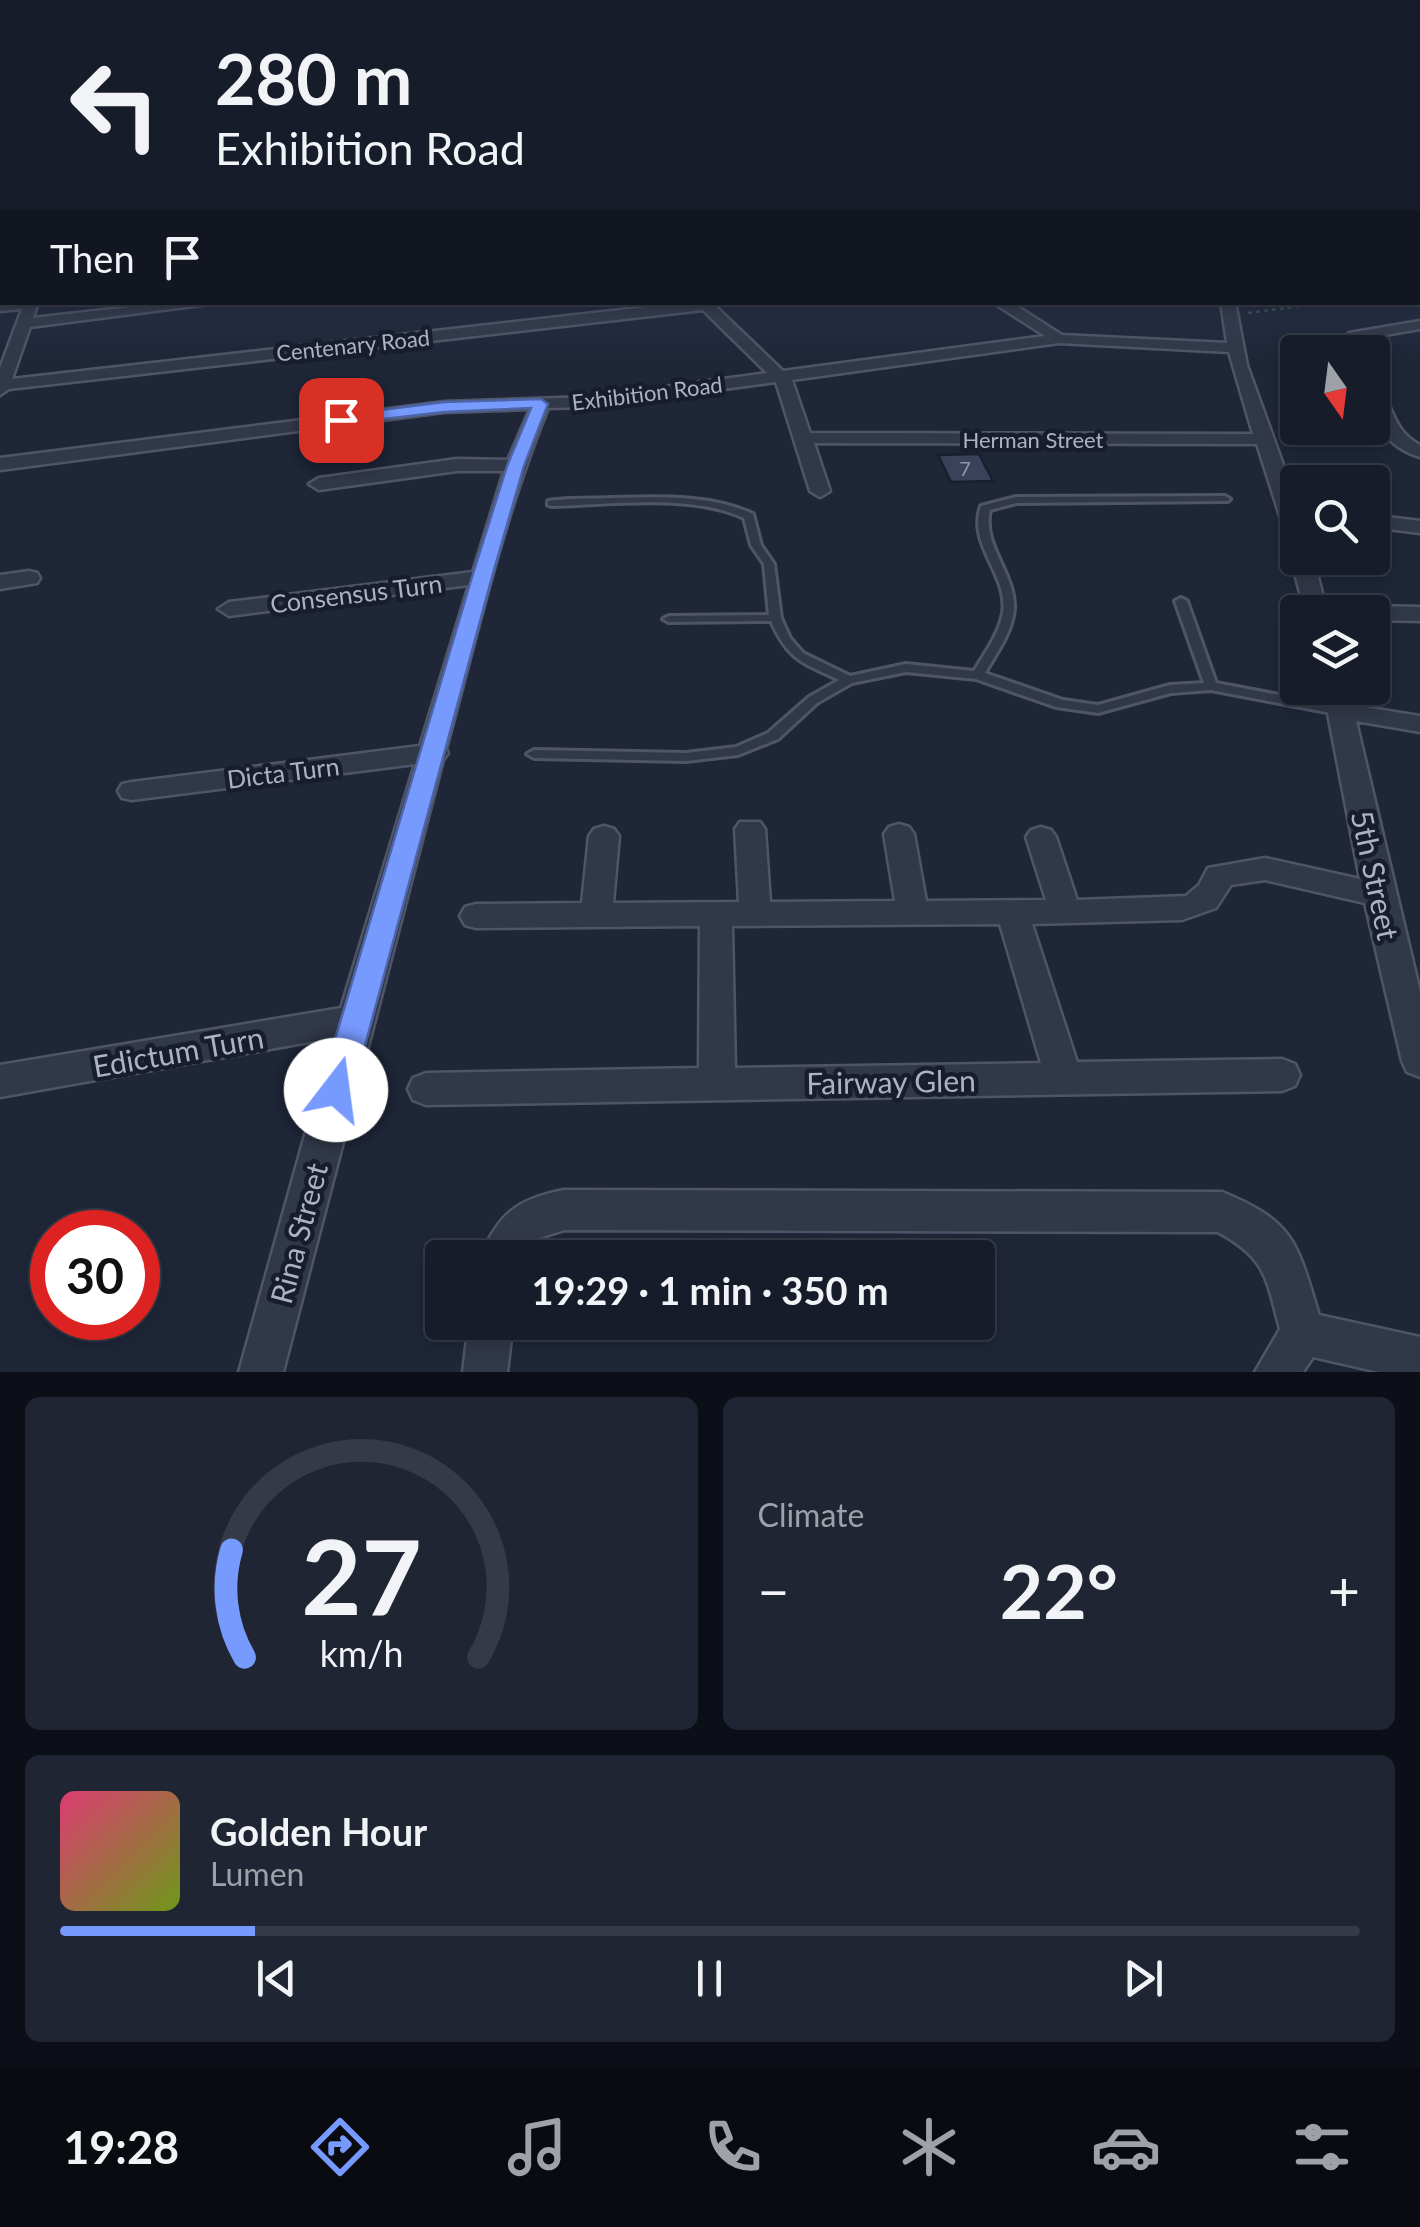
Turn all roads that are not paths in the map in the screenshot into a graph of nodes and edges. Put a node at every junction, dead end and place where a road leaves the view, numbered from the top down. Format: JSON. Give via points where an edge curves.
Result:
{"nodes":[{"id":1,"x":30,"y":305,"type":"edge"},
{"id":2,"x":190,"y":305,"type":"edge"},
{"id":3,"x":695,"y":305,"type":"edge"},
{"id":4,"x":705,"y":305,"type":"edge"},
{"id":5,"x":1003,"y":305,"type":"edge"},
{"id":6,"x":1229,"y":309,"type":"edge"},
{"id":7,"x":24,"y":323,"type":"junction"},
{"id":8,"x":1420,"y":325,"type":"edge"},
{"id":9,"x":1360,"y":335,"type":"edge"},
{"id":10,"x":1059,"y":339,"type":"junction"},
{"id":11,"x":1234,"y":348,"type":"junction"},
{"id":12,"x":5,"y":361,"type":"edge"},
{"id":13,"x":779,"y":376,"type":"junction"},
{"id":14,"x":1,"y":386,"type":"edge"},
{"id":15,"x":541,"y":404,"type":"junction"},
{"id":16,"x":1390,"y":429,"type":"edge"},
{"id":17,"x":806,"y":438,"type":"junction"},
{"id":18,"x":1260,"y":439,"type":"junction"},
{"id":19,"x":1420,"y":452,"type":"edge"},
{"id":20,"x":0,"y":464,"type":"edge"},
{"id":21,"x":515,"y":466,"type":"junction"},
{"id":22,"x":319,"y":484,"type":"dead end"},
{"id":23,"x":1280,"y":485,"type":"edge"},
{"id":24,"x":820,"y":491,"type":"dead end"},
{"id":25,"x":1225,"y":500,"type":"dead end"},
{"id":26,"x":551,"y":503,"type":"dead end"},
{"id":27,"x":1390,"y":523,"type":"edge"},
{"id":28,"x":1420,"y":527,"type":"edge"},
{"id":29,"x":482,"y":577,"type":"junction"},
{"id":30,"x":29,"y":578,"type":"dead end"},
{"id":31,"x":0,"y":582,"type":"edge"},
{"id":32,"x":1180,"y":601,"type":"dead end"},
{"id":33,"x":229,"y":609,"type":"dead end"},
{"id":34,"x":1390,"y":613,"type":"edge"},
{"id":35,"x":1420,"y":614,"type":"edge"},
{"id":36,"x":775,"y":618,"type":"junction"},
{"id":37,"x":668,"y":620,"type":"dead end"},
{"id":38,"x":978,"y":675,"type":"junction"},
{"id":39,"x":848,"y":680,"type":"junction"},
{"id":40,"x":1211,"y":686,"type":"junction"},
{"id":41,"x":1280,"y":693,"type":"edge"},
{"id":42,"x":1340,"y":705,"type":"edge"},
{"id":43,"x":1358,"y":705,"type":"edge"},
{"id":44,"x":1420,"y":724,"type":"edge"},
{"id":45,"x":434,"y":753,"type":"junction"},
{"id":46,"x":534,"y":754,"type":"dead end"},
{"id":47,"x":132,"y":791,"type":"dead end"},
{"id":48,"x":750,"y":830,"type":"dead end"},
{"id":49,"x":899,"y":834,"type":"dead end"},
{"id":50,"x":604,"y":836,"type":"dead end"},
{"id":51,"x":1041,"y":837,"type":"dead end"},
{"id":52,"x":1379,"y":895,"type":"junction"},
{"id":53,"x":1012,"y":910,"type":"junction"},
{"id":54,"x":1065,"y":910,"type":"junction"},
{"id":55,"x":912,"y":911,"type":"junction"},
{"id":56,"x":716,"y":913,"type":"junction"},
{"id":57,"x":755,"y":913,"type":"junction"},
{"id":58,"x":596,"y":914,"type":"junction"},
{"id":59,"x":476,"y":916,"type":"dead end"},
{"id":60,"x":355,"y":1020,"type":"junction"},
{"id":61,"x":1420,"y":1061,"type":"edge"},
{"id":62,"x":1282,"y":1075,"type":"dead end"},
{"id":63,"x":1064,"y":1078,"type":"junction"},
{"id":64,"x":0,"y":1082,"type":"edge"},
{"id":65,"x":717,"y":1084,"type":"junction"},
{"id":66,"x":426,"y":1089,"type":"dead end"},
{"id":67,"x":507,"y":1240,"type":"edge"},
{"id":68,"x":1303,"y":1333,"type":"junction"},
{"id":69,"x":489,"y":1340,"type":"edge"},
{"id":70,"x":1420,"y":1359,"type":"edge"},
{"id":71,"x":261,"y":1372,"type":"edge"},
{"id":72,"x":485,"y":1372,"type":"edge"},
{"id":73,"x":1277,"y":1372,"type":"edge"}],
"edges":[{"from":1,"to":7,"type":"street"},
{"from":2,"to":7,"type":"street"},
{"from":3,"to":14,"type":"street","name":"Centenary Road"},
{"from":4,"to":13,"type":"street"},
{"from":5,"to":10,"type":"street"},
{"from":6,"to":11,"type":"street"},
{"from":7,"to":12,"type":"street"},
{"from":8,"to":9,"type":"street"},
{"from":10,"to":11,"type":"street","name":"Exhibition Road"},
{"from":10,"to":13,"type":"street","name":"Exhibition Road"},
{"from":11,"to":18,"type":"street"},
{"from":12,"to":14,"type":"street"},
{"from":13,"to":15,"type":"street","name":"Exhibition Road"},
{"from":13,"to":17,"type":"street"},
{"from":15,"to":20,"type":"street","name":"Exhibition Road","via":[[417,410]]},
{"from":15,"to":21,"type":"street","name":"Rina Street"},
{"from":16,"to":19,"type":"street"},
{"from":17,"to":18,"type":"street","name":"Herman Street"},
{"from":17,"to":24,"type":"street"},
{"from":18,"to":23,"type":"street"},
{"from":21,"to":22,"type":"street","via":[[457,465]]},
{"from":21,"to":29,"type":"street","name":"Rina Street"},
{"from":25,"to":38,"type":"lane","via":[[1016,500],[985,508],[982,524],[1010,602],[1007,622]]},
{"from":26,"to":36,"type":"lane","via":[[686,502],[742,511],[769,564]]},
{"from":27,"to":28,"type":"street"},
{"from":29,"to":33,"type":"street","name":"Consensus Turn"},
{"from":29,"to":45,"type":"street","name":"Rina Street"},
{"from":30,"to":31,"type":"street"},
{"from":32,"to":40,"type":"lane"},
{"from":34,"to":35,"type":"street"},
{"from":36,"to":37,"type":"lane"},
{"from":36,"to":39,"type":"lane","via":[[799,656]]},
{"from":38,"to":39,"type":"lane","via":[[906,668]]},
{"from":38,"to":40,"type":"lane","via":[[1061,704],[1098,708]]},
{"from":39,"to":46,"type":"lane","via":[[773,736],[738,750],[686,757]]},
{"from":40,"to":41,"type":"lane"},
{"from":42,"to":52,"type":"street","name":"5th Street"},
{"from":43,"to":44,"type":"street"},
{"from":45,"to":47,"type":"street","name":"Dicta Turn"},
{"from":45,"to":60,"type":"street","name":"Rina Street"},
{"from":48,"to":57,"type":"street"},
{"from":49,"to":55,"type":"street"},
{"from":50,"to":58,"type":"street"},
{"from":51,"to":54,"type":"street"},
{"from":52,"to":54,"type":"street","via":[[1266,868],[1219,876],[1208,900],[1182,909]]},
{"from":52,"to":61,"type":"street","name":"5th Street"},
{"from":53,"to":54,"type":"street"},
{"from":53,"to":55,"type":"street"},
{"from":53,"to":63,"type":"street"},
{"from":55,"to":57,"type":"street"},
{"from":56,"to":57,"type":"street"},
{"from":56,"to":58,"type":"street"},
{"from":56,"to":65,"type":"street"},
{"from":58,"to":59,"type":"street"},
{"from":60,"to":64,"type":"street","name":"Edictum Turn"},
{"from":60,"to":71,"type":"street","name":"Rina Street"},
{"from":62,"to":63,"type":"street","name":"Fairway Glen"},
{"from":63,"to":65,"type":"street","name":"Fairway Glen"},
{"from":65,"to":66,"type":"street","name":"Fairway Glen"},
{"from":67,"to":68,"type":"street","via":[[524,1223],[564,1210],[1222,1212],[1280,1255]]},
{"from":68,"to":70,"type":"street"},
{"from":68,"to":73,"type":"street"},
{"from":69,"to":72,"type":"street"}]}
